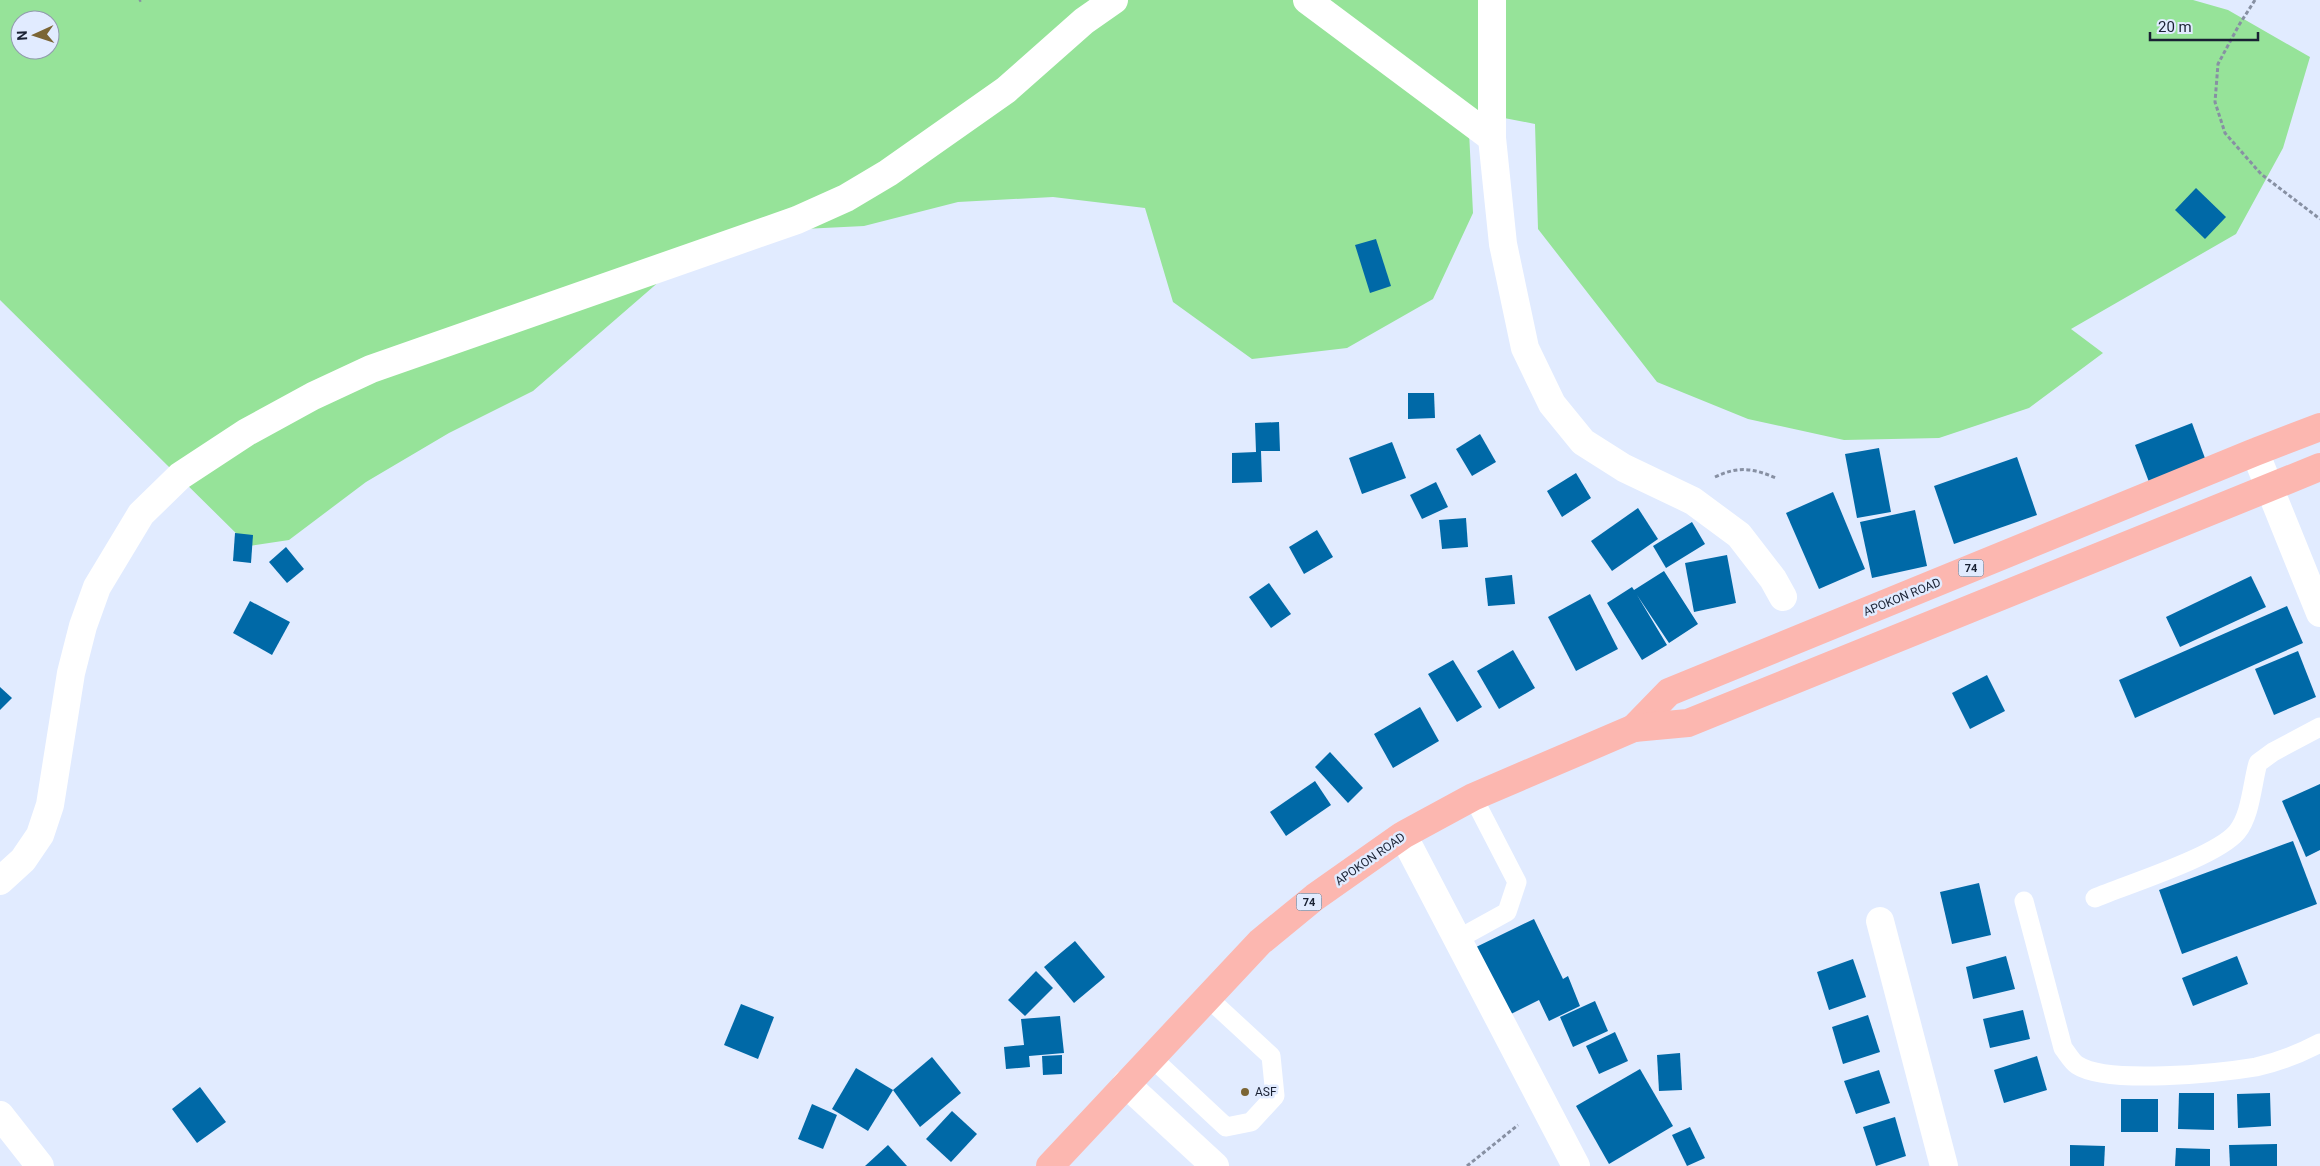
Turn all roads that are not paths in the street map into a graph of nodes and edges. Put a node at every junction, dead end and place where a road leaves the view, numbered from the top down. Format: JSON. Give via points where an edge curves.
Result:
{"nodes":[{"id":1,"x":1114,"y":0,"type":"edge"},
{"id":2,"x":1307,"y":0,"type":"edge"},
{"id":3,"x":1498,"y":1,"type":"edge"},
{"id":4,"x":1492,"y":138,"type":"junction"},
{"id":5,"x":2320,"y":427,"type":"edge"},
{"id":6,"x":2255,"y":452,"type":"junction"},
{"id":7,"x":2320,"y":467,"type":"edge"},
{"id":8,"x":2270,"y":489,"type":"junction"},
{"id":9,"x":1783,"y":597,"type":"dead end"},
{"id":10,"x":2320,"y":613,"type":"edge"},
{"id":11,"x":2320,"y":727,"type":"edge"},
{"id":12,"x":1634,"y":728,"type":"junction"},
{"id":13,"x":1473,"y":797,"type":"junction"},
{"id":14,"x":1403,"y":836,"type":"junction"},
{"id":15,"x":0,"y":881,"type":"edge"},
{"id":16,"x":2095,"y":898,"type":"dead end"},
{"id":17,"x":2024,"y":901,"type":"dead end"},
{"id":18,"x":1880,"y":921,"type":"dead end"},
{"id":19,"x":1458,"y":939,"type":"junction"},
{"id":20,"x":1206,"y":997,"type":"junction"},
{"id":21,"x":2320,"y":1043,"type":"edge"},
{"id":22,"x":1151,"y":1057,"type":"junction"},
{"id":23,"x":1126,"y":1084,"type":"junction"},
{"id":24,"x":0,"y":1115,"type":"edge"},
{"id":25,"x":40,"y":1166,"type":"edge"},
{"id":26,"x":1050,"y":1166,"type":"edge"},
{"id":27,"x":1215,"y":1166,"type":"edge"},
{"id":28,"x":1576,"y":1166,"type":"edge"},
{"id":29,"x":1944,"y":1166,"type":"edge"}],
"edges":[{"from":1,"to":15,"type":"street","via":[[1084,21],[1006,90],[888,173],[846,198],[797,220],[371,369],[247,432],[180,476],[141,514],[97,587],[71,673],[50,805],[40,835],[23,860]]},
{"from":2,"to":4,"type":"street"},
{"from":3,"to":4,"type":"street"},
{"from":4,"to":9,"type":"street","via":[[1503,244],[1525,348],[1552,404],[1583,442],[1624,468],[1693,501],[1739,535]]},
{"from":5,"to":6,"type":"highway","name":"APOKON ROAD","number":"74"},
{"from":6,"to":8,"type":"street"},
{"from":6,"to":12,"type":"highway","name":"APOKON ROAD","number":"74","via":[[1669,692]]},
{"from":7,"to":8,"type":"highway","name":"APOKON ROAD","number":"74"},
{"from":8,"to":10,"type":"street"},
{"from":8,"to":12,"type":"highway","name":"APOKON ROAD","number":"74","via":[[1688,723]]},
{"from":11,"to":16,"type":"lane","via":[[2258,763],[2247,812],[2237,832],[2209,852]]},
{"from":12,"to":13,"type":"highway","name":"APOKON ROAD","number":"74"},
{"from":13,"to":14,"type":"highway","name":"APOKON ROAD","number":"74"},
{"from":13,"to":19,"type":"lane","via":[[1517,882],[1507,912]]},
{"from":14,"to":19,"type":"street"},
{"from":14,"to":20,"type":"highway","name":"APOKON ROAD","number":"74","via":[[1315,897],[1260,942]]},
{"from":17,"to":21,"type":"lane","via":[[2063,1048],[2077,1065],[2126,1076],[2209,1073],[2264,1065],[2295,1056]]},
{"from":18,"to":29,"type":"street"},
{"from":19,"to":28,"type":"street"},
{"from":20,"to":22,"type":"highway","name":"APOKON ROAD","number":"74"},
{"from":20,"to":22,"type":"lane","via":[[1271,1056],[1275,1096],[1251,1122],[1226,1127]]},
{"from":22,"to":23,"type":"highway","name":"APOKON ROAD","number":"74"},
{"from":23,"to":26,"type":"highway","name":"APOKON ROAD","number":"74"},
{"from":23,"to":27,"type":"street"},
{"from":24,"to":25,"type":"street"}]}
